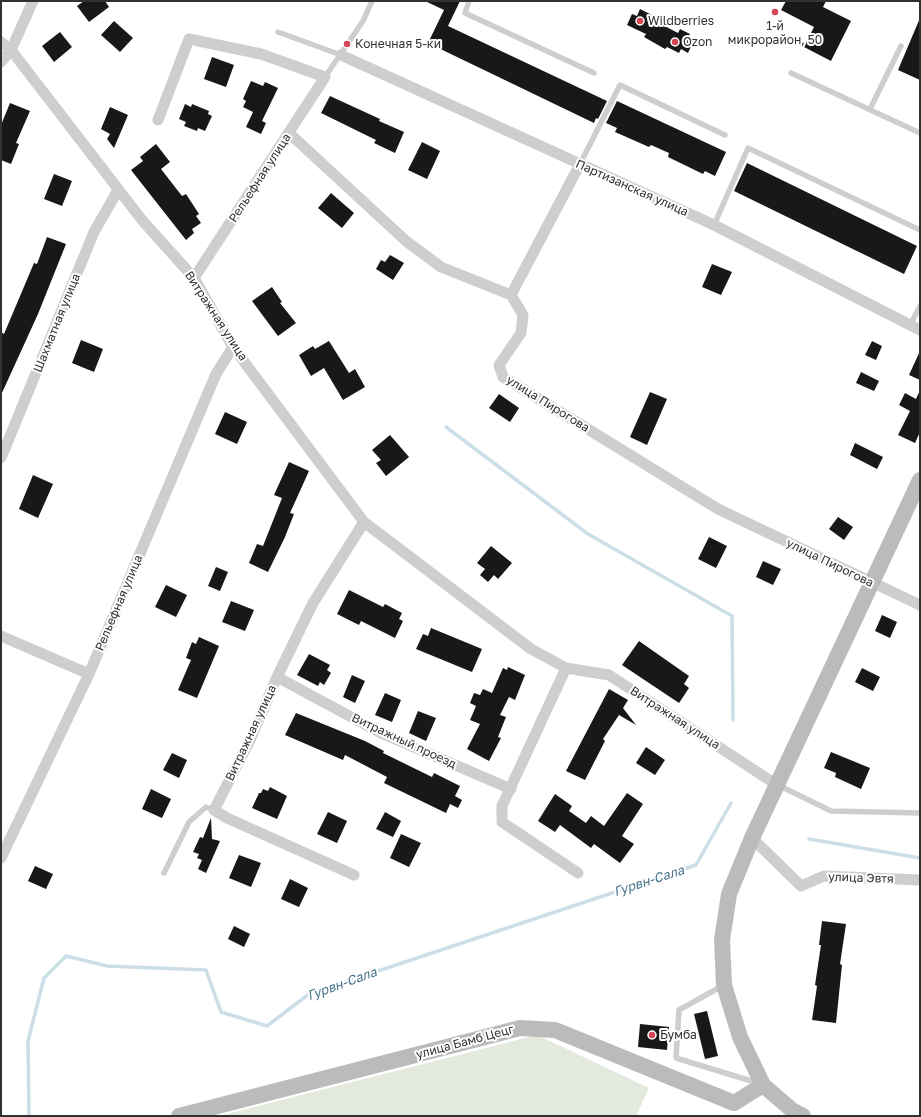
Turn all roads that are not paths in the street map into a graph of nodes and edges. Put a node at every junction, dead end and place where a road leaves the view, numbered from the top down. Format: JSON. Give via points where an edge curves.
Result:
{"nodes":[{"id":1,"x":33,"y":1,"type":"edge"},
{"id":2,"x":372,"y":1,"type":"edge"},
{"id":3,"x":469,"y":1,"type":"edge"},
{"id":4,"x":278,"y":32,"type":"dead end"},
{"id":5,"x":1,"y":42,"type":"edge"},
{"id":6,"x":901,"y":46,"type":"dead end"},
{"id":7,"x":11,"y":50,"type":"junction"},
{"id":8,"x":341,"y":54,"type":"junction"},
{"id":9,"x":1,"y":62,"type":"edge"},
{"id":10,"x":594,"y":73,"type":"dead end"},
{"id":11,"x":791,"y":73,"type":"dead end"},
{"id":12,"x":325,"y":77,"type":"junction"},
{"id":13,"x":870,"y":109,"type":"junction"},
{"id":14,"x":158,"y":120,"type":"dead end"},
{"id":15,"x":289,"y":133,"type":"junction"},
{"id":16,"x":920,"y":133,"type":"edge"},
{"id":17,"x":725,"y":135,"type":"dead end"},
{"id":18,"x":580,"y":164,"type":"junction"},
{"id":19,"x":118,"y":190,"type":"junction"},
{"id":20,"x":714,"y":225,"type":"junction"},
{"id":21,"x":920,"y":230,"type":"edge"},
{"id":22,"x":194,"y":278,"type":"junction"},
{"id":23,"x":511,"y":295,"type":"junction"},
{"id":24,"x":920,"y":306,"type":"edge"},
{"id":25,"x":915,"y":327,"type":"edge"},
{"id":26,"x":234,"y":347,"type":"junction"},
{"id":27,"x":1,"y":458,"type":"edge"},
{"id":28,"x":920,"y":480,"type":"edge"},
{"id":29,"x":364,"y":522,"type":"junction"},
{"id":30,"x":871,"y":583,"type":"junction"},
{"id":31,"x":920,"y":605,"type":"edge"},
{"id":32,"x":1,"y":636,"type":"edge"},
{"id":33,"x":566,"y":668,"type":"junction"},
{"id":34,"x":89,"y":674,"type":"junction"},
{"id":35,"x":277,"y":677,"type":"junction"},
{"id":36,"x":776,"y":785,"type":"junction"},
{"id":37,"x":511,"y":789,"type":"junction"},
{"id":38,"x":214,"y":810,"type":"junction"},
{"id":39,"x":920,"y":813,"type":"edge"},
{"id":40,"x":752,"y":838,"type":"junction"},
{"id":41,"x":1,"y":858,"type":"edge"},
{"id":42,"x":164,"y":873,"type":"dead end"},
{"id":43,"x":578,"y":874,"type":"dead end"},
{"id":44,"x":354,"y":875,"type":"dead end"},
{"id":45,"x":920,"y":880,"type":"edge"},
{"id":46,"x":724,"y":985,"type":"junction"},
{"id":47,"x":763,"y":1084,"type":"junction"},
{"id":48,"x":179,"y":1116,"type":"edge"},
{"id":49,"x":803,"y":1116,"type":"edge"}],
"edges":[{"from":1,"to":7,"type":"street"},
{"from":2,"to":8,"type":"lane","via":[[363,21]]},
{"from":3,"to":10,"type":"lane","via":[[465,13]]},
{"from":4,"to":8,"type":"lane"},
{"from":5,"to":7,"type":"street","name":"Витражная улица"},
{"from":6,"to":13,"type":"lane"},
{"from":7,"to":9,"type":"street"},
{"from":7,"to":19,"type":"street","name":"Витражная улица"},
{"from":8,"to":12,"type":"lane"},
{"from":8,"to":18,"type":"street","name":"Партизанская улица"},
{"from":11,"to":13,"type":"lane"},
{"from":12,"to":14,"type":"street","via":[[261,54],[189,39]]},
{"from":12,"to":15,"type":"street","name":"Рельефная улица"},
{"from":13,"to":16,"type":"lane"},
{"from":15,"to":22,"type":"street","name":"Рельефная улица"},
{"from":15,"to":23,"type":"street","via":[[406,241],[441,267]]},
{"from":17,"to":18,"type":"lane","via":[[620,85]]},
{"from":18,"to":20,"type":"street","name":"Партизанская улица"},
{"from":18,"to":23,"type":"street"},
{"from":19,"to":22,"type":"street","name":"Витражная улица"},
{"from":19,"to":27,"type":"street","name":"Шахматная улица","via":[[94,232]]},
{"from":20,"to":21,"type":"lane","via":[[748,148]]},
{"from":20,"to":25,"type":"street","name":"Партизанская улица"},
{"from":22,"to":26,"type":"street","name":"Витражная улица"},
{"from":23,"to":30,"type":"street","name":"улица Пирогова","via":[[523,315],[521,333],[499,365],[503,377],[718,509]]},
{"from":24,"to":25,"type":"lane"},
{"from":26,"to":29,"type":"street","name":"Витражная улица"},
{"from":26,"to":34,"type":"street","name":"Рельефная улица","via":[[216,374]]},
{"from":28,"to":30,"type":"main road"},
{"from":29,"to":33,"type":"street","name":"Витражная улица","via":[[531,649]]},
{"from":29,"to":35,"type":"street","name":"Витражная улица","via":[[312,603]]},
{"from":30,"to":31,"type":"street","name":"улица Пирогова"},
{"from":30,"to":36,"type":"main road"},
{"from":32,"to":34,"type":"street"},
{"from":33,"to":36,"type":"street","name":"Витражная улица","via":[[609,675]]},
{"from":33,"to":37,"type":"street"},
{"from":34,"to":41,"type":"street","name":"Рельефная улица"},
{"from":35,"to":37,"type":"street","name":"Витражный проезд","via":[[382,733]]},
{"from":35,"to":38,"type":"street","name":"Витражная улица","via":[[250,740]]},
{"from":36,"to":39,"type":"lane","via":[[831,811]]},
{"from":36,"to":40,"type":"main road"},
{"from":37,"to":43,"type":"street","via":[[502,806],[502,822]]},
{"from":38,"to":42,"type":"lane","via":[[206,807],[189,822]]},
{"from":38,"to":44,"type":"street","via":[[226,818]]},
{"from":40,"to":45,"type":"street","name":"улица Эвтя","via":[[801,886],[824,876]]},
{"from":40,"to":46,"type":"main road","via":[[729,894],[722,940]]},
{"from":46,"to":47,"type":"main road","via":[[740,1038]]},
{"from":46,"to":47,"type":"lane","via":[[679,1010],[676,1058]]},
{"from":47,"to":48,"type":"main road","name":"улица Бамб Цецг","via":[[734,1104],[555,1030],[520,1028]]},
{"from":47,"to":49,"type":"main road","via":[[792,1110]]}]}
